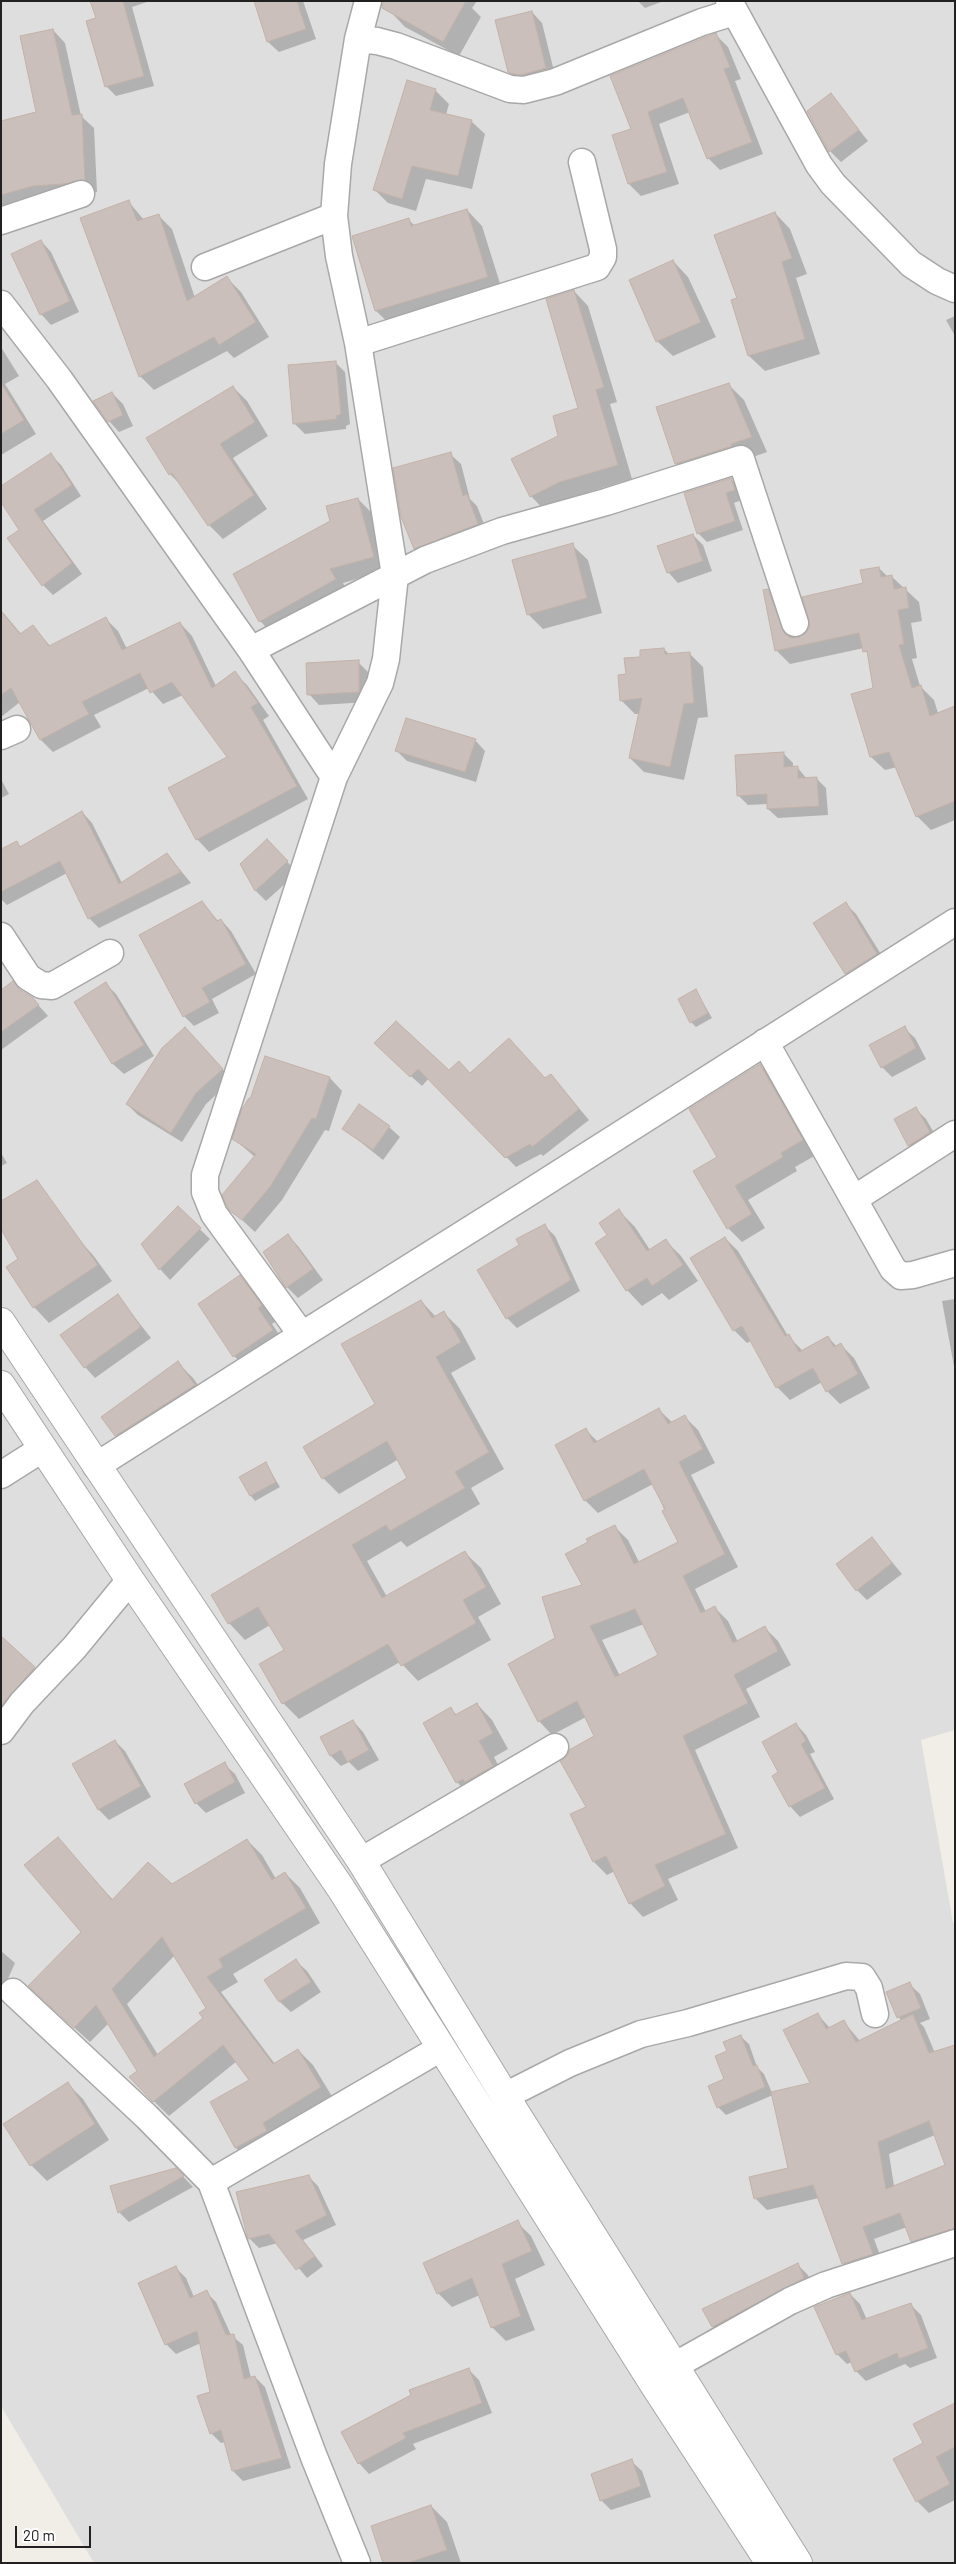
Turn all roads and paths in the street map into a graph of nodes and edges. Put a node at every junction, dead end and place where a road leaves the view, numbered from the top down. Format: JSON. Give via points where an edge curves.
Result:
{"nodes":[{"id":1,"x":368,"y":1,"type":"edge"},
{"id":2,"x":732,"y":7,"type":"edge"},
{"id":3,"x":358,"y":39,"type":"junction"},
{"id":4,"x":582,"y":162,"type":"dead end"},
{"id":5,"x":81,"y":194,"type":"dead end"},
{"id":6,"x":334,"y":216,"type":"junction"},
{"id":7,"x":1,"y":222,"type":"edge"},
{"id":8,"x":205,"y":266,"type":"dead end"},
{"id":9,"x":955,"y":289,"type":"edge"},
{"id":10,"x":1,"y":304,"type":"edge"},
{"id":11,"x":358,"y":343,"type":"junction"},
{"id":12,"x":395,"y":575,"type":"junction"},
{"id":13,"x":796,"y":623,"type":"dead end"},
{"id":14,"x":252,"y":650,"type":"junction"},
{"id":15,"x":334,"y":777,"type":"junction"},
{"id":16,"x":955,"y":922,"type":"edge"},
{"id":17,"x":1,"y":936,"type":"edge"},
{"id":18,"x":110,"y":952,"type":"dead end"},
{"id":19,"x":765,"y":1042,"type":"junction"},
{"id":20,"x":955,"y":1134,"type":"edge"},
{"id":21,"x":854,"y":1199,"type":"junction"},
{"id":22,"x":955,"y":1263,"type":"edge"},
{"id":23,"x":1,"y":1322,"type":"edge"},
{"id":24,"x":302,"y":1335,"type":"junction"},
{"id":25,"x":1,"y":1385,"type":"edge"},
{"id":26,"x":42,"y":1449,"type":"junction"},
{"id":27,"x":96,"y":1466,"type":"junction"},
{"id":28,"x":1,"y":1475,"type":"edge"},
{"id":29,"x":130,"y":1580,"type":"junction"},
{"id":30,"x":1,"y":1731,"type":"edge"},
{"id":31,"x":555,"y":1746,"type":"dead end"},
{"id":32,"x":361,"y":1861,"type":"junction"},
{"id":33,"x":14,"y":1992,"type":"dead end"},
{"id":34,"x":875,"y":2014,"type":"dead end"},
{"id":35,"x":441,"y":2048,"type":"junction"},
{"id":36,"x":505,"y":2096,"type":"junction"},
{"id":37,"x":212,"y":2182,"type":"junction"},
{"id":38,"x":955,"y":2243,"type":"edge"},
{"id":39,"x":674,"y":2366,"type":"junction"},
{"id":40,"x":357,"y":2563,"type":"edge"},
{"id":41,"x":770,"y":2563,"type":"edge"},
{"id":42,"x":798,"y":2563,"type":"edge"}],
"edges":[{"from":1,"to":3,"type":"street"},
{"from":2,"to":3,"type":"street","via":[[555,82],[524,90],[510,89],[378,40]]},
{"from":2,"to":9,"type":"street","via":[[815,159],[833,184],[911,264]]},
{"from":3,"to":6,"type":"street","via":[[338,164]]},
{"from":4,"to":11,"type":"street","via":[[603,250],[597,267]]},
{"from":5,"to":7,"type":"street"},
{"from":6,"to":8,"type":"street"},
{"from":6,"to":11,"type":"street"},
{"from":10,"to":14,"type":"street","via":[[59,379]]},
{"from":11,"to":12,"type":"street"},
{"from":12,"to":13,"type":"street","via":[[502,531],[606,502],[741,458]]},
{"from":12,"to":14,"type":"street"},
{"from":12,"to":15,"type":"street","via":[[386,659],[380,683]]},
{"from":14,"to":15,"type":"street"},
{"from":15,"to":24,"type":"street","via":[[205,1175],[205,1192],[214,1214]]},
{"from":16,"to":19,"type":"street"},
{"from":17,"to":18,"type":"street","via":[[28,977],[40,985],[52,986]]},
{"from":19,"to":21,"type":"street"},
{"from":19,"to":24,"type":"street"},
{"from":20,"to":21,"type":"street"},
{"from":21,"to":22,"type":"street","via":[[900,1276]]},
{"from":23,"to":27,"type":"street"},
{"from":24,"to":27,"type":"street"},
{"from":25,"to":26,"type":"street"},
{"from":26,"to":28,"type":"street"},
{"from":26,"to":29,"type":"street"},
{"from":27,"to":32,"type":"street"},
{"from":29,"to":30,"type":"street"},
{"from":29,"to":35,"type":"street","via":[[340,1888]]},
{"from":31,"to":32,"type":"street"},
{"from":32,"to":36,"type":"street"},
{"from":33,"to":37,"type":"street","via":[[148,2116]]},
{"from":34,"to":36,"type":"street","via":[[869,1988],[862,1977],[846,1976],[641,2034],[570,2063]]},
{"from":35,"to":37,"type":"street"},
{"from":35,"to":41,"type":"street"},
{"from":36,"to":39,"type":"street"},
{"from":37,"to":40,"type":"street","via":[[314,2458]]},
{"from":38,"to":39,"type":"street","via":[[808,2293]]},
{"from":39,"to":42,"type":"street"}]}
